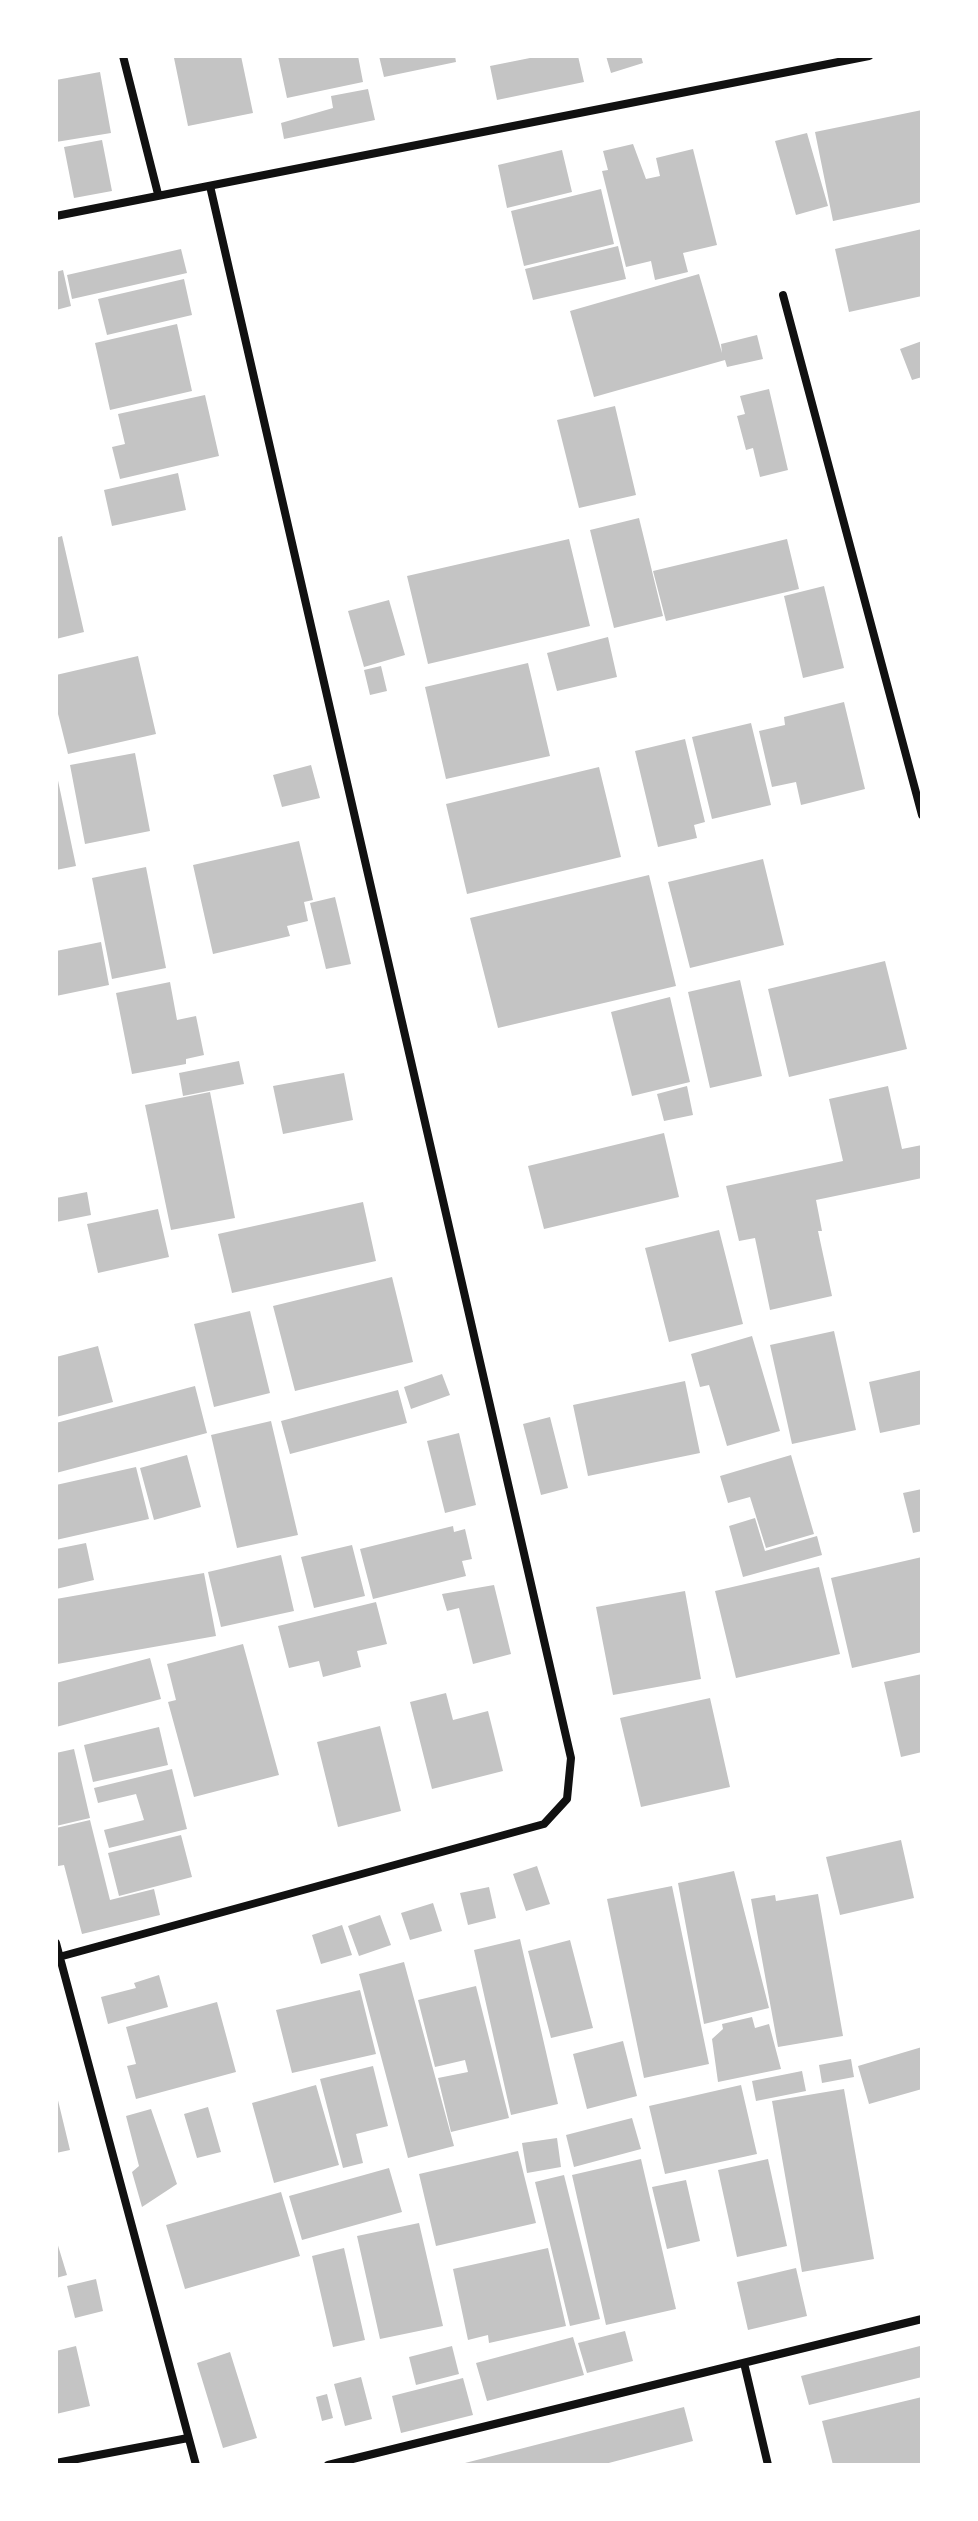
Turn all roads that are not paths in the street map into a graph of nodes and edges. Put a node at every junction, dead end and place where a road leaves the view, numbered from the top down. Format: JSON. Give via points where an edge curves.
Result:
{"nodes":[{"id":1,"x":123,"y":56,"type":"edge"},
{"id":2,"x":869,"y":56,"type":"edge"},
{"id":3,"x":210,"y":186,"type":"junction"},
{"id":4,"x":158,"y":194,"type":"junction"},
{"id":5,"x":56,"y":216,"type":"edge"},
{"id":6,"x":783,"y":295,"type":"dead end"},
{"id":7,"x":922,"y":815,"type":"edge"},
{"id":8,"x":56,"y":1943,"type":"edge"},
{"id":9,"x":59,"y":1957,"type":"junction"},
{"id":10,"x":922,"y":2319,"type":"edge"},
{"id":11,"x":744,"y":2363,"type":"junction"},
{"id":12,"x":188,"y":2438,"type":"junction"},
{"id":13,"x":56,"y":2463,"type":"edge"},
{"id":14,"x":196,"y":2465,"type":"edge"},
{"id":15,"x":328,"y":2465,"type":"edge"},
{"id":16,"x":768,"y":2465,"type":"edge"}],
"edges":[{"from":1,"to":4,"type":"street"},
{"from":2,"to":3,"type":"street"},
{"from":3,"to":4,"type":"street"},
{"from":3,"to":9,"type":"street","via":[[571,1758],[567,1799],[544,1824]]},
{"from":4,"to":5,"type":"street"},
{"from":6,"to":7,"type":"street"},
{"from":8,"to":9,"type":"street"},
{"from":9,"to":12,"type":"street"},
{"from":10,"to":11,"type":"street"},
{"from":11,"to":15,"type":"street"},
{"from":11,"to":16,"type":"street"},
{"from":12,"to":13,"type":"street"},
{"from":12,"to":14,"type":"street"}]}
